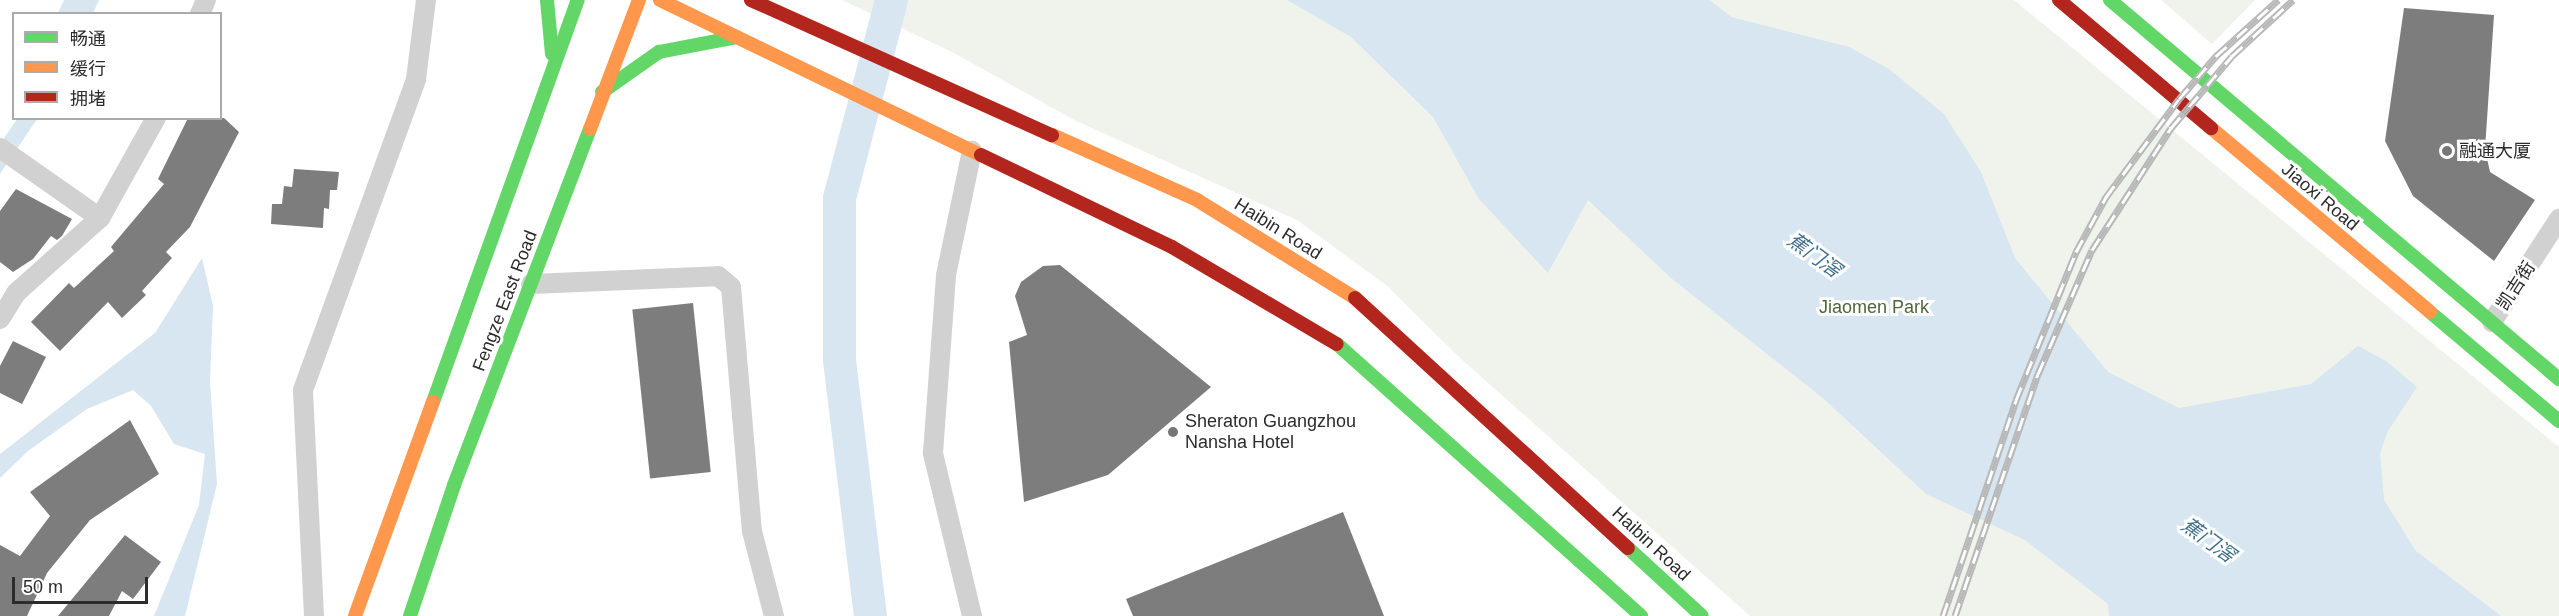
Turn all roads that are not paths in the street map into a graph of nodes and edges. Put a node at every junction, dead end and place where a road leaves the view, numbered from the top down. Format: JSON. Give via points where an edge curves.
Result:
{"nodes":[{"id":1,"x":426,"y":0,"type":"edge"},
{"id":2,"x":547,"y":0,"type":"edge"},
{"id":3,"x":578,"y":0,"type":"edge"},
{"id":4,"x":639,"y":0,"type":"edge"},
{"id":5,"x":660,"y":0,"type":"edge"},
{"id":6,"x":753,"y":0,"type":"edge"},
{"id":7,"x":2059,"y":0,"type":"edge"},
{"id":8,"x":2110,"y":0,"type":"edge"},
{"id":9,"x":737,"y":38,"type":"junction"},
{"id":10,"x":551,"y":73,"type":"junction"},
{"id":11,"x":600,"y":93,"type":"junction"},
{"id":12,"x":155,"y":120,"type":"edge"},
{"id":13,"x":0,"y":148,"type":"edge"},
{"id":14,"x":972,"y":151,"type":"junction"},
{"id":15,"x":100,"y":218,"type":"junction"},
{"id":16,"x":2559,"y":219,"type":"edge"},
{"id":17,"x":531,"y":284,"type":"junction"},
{"id":18,"x":0,"y":319,"type":"edge"},
{"id":19,"x":2492,"y":322,"type":"junction"},
{"id":20,"x":2559,"y":379,"type":"edge"},
{"id":21,"x":2559,"y":421,"type":"edge"},
{"id":22,"x":314,"y":616,"type":"edge"},
{"id":23,"x":355,"y":616,"type":"edge"},
{"id":24,"x":410,"y":616,"type":"edge"},
{"id":25,"x":774,"y":616,"type":"edge"},
{"id":26,"x":972,"y":616,"type":"edge"},
{"id":27,"x":1641,"y":616,"type":"edge"},
{"id":28,"x":1702,"y":616,"type":"edge"}],
"edges":[{"from":1,"to":22,"type":"street","via":[[416,79],[303,390]]},
{"from":2,"to":10,"type":"street","via":[[552,21]]},
{"from":3,"to":10,"type":"street","name":"Fengze East Road"},
{"from":4,"to":11,"type":"street","name":"Fengze East Road"},
{"from":5,"to":9,"type":"street"},
{"from":6,"to":28,"type":"street","name":"Haibin Road","via":[[1197,200],[1356,299]]},
{"from":7,"to":21,"type":"street","name":"Jiaoxi Road"},
{"from":8,"to":19,"type":"street","name":"Jiaoxi Road"},
{"from":9,"to":11,"type":"street","via":[[659,52]]},
{"from":9,"to":14,"type":"street"},
{"from":10,"to":23,"type":"street","name":"Fengze East Road"},
{"from":11,"to":17,"type":"street","name":"Fengze East Road"},
{"from":12,"to":15,"type":"street"},
{"from":13,"to":15,"type":"street"},
{"from":14,"to":26,"type":"street","via":[[946,275],[933,453]]},
{"from":14,"to":27,"type":"street","via":[[1172,247],[1325,334]]},
{"from":15,"to":18,"type":"street","via":[[16,293]]},
{"from":16,"to":19,"type":"street","name":"凯吉街"},
{"from":17,"to":24,"type":"street","name":"Fengze East Road"},
{"from":17,"to":25,"type":"street","via":[[718,276],[731,286],[752,531]]},
{"from":19,"to":20,"type":"street","name":"Jiaoxi Road"}]}
